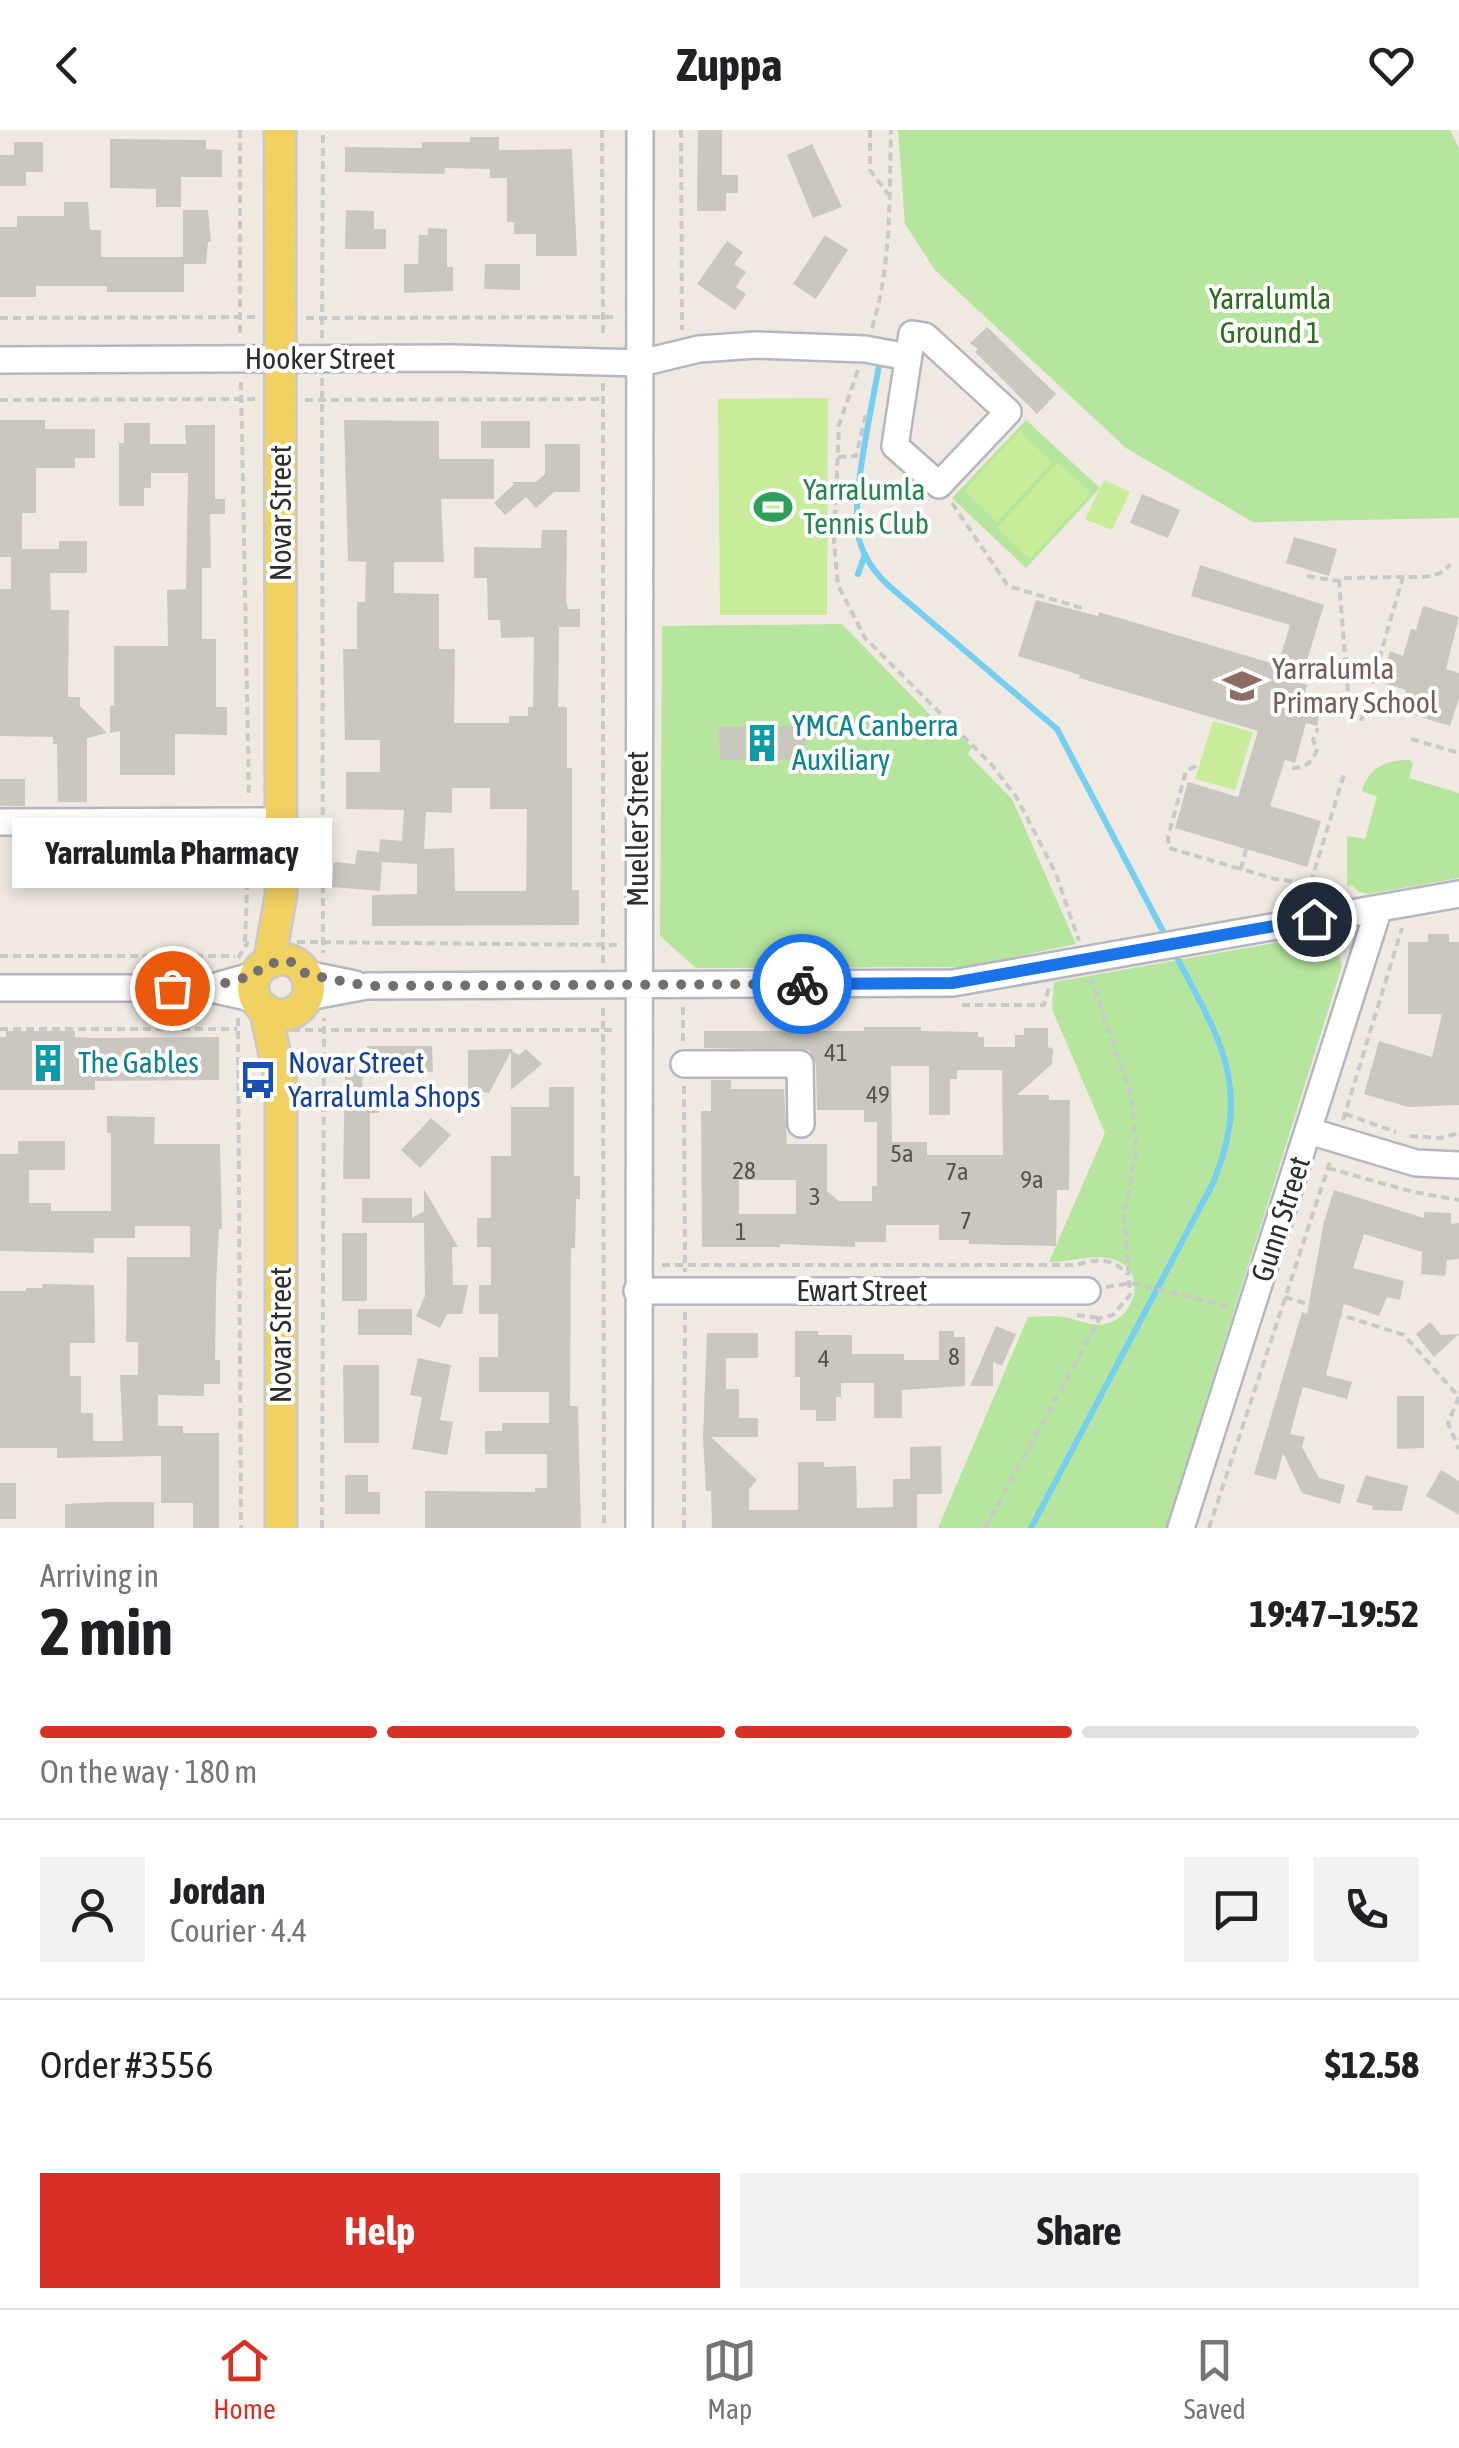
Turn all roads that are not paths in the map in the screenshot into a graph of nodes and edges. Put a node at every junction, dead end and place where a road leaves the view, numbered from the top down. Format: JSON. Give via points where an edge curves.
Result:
{"nodes":[{"id":1,"x":280,"y":130,"type":"edge"},
{"id":2,"x":640,"y":130,"type":"edge"},
{"id":3,"x":908,"y":358,"type":"junction"},
{"id":4,"x":0,"y":360,"type":"edge"},
{"id":5,"x":280,"y":360,"type":"junction"},
{"id":6,"x":641,"y":363,"type":"junction"},
{"id":7,"x":282,"y":821,"type":"junction"},
{"id":8,"x":0,"y":822,"type":"edge"},
{"id":9,"x":1459,"y":894,"type":"edge"},
{"id":10,"x":1378,"y":908,"type":"junction"},
{"id":11,"x":280,"y":984,"type":"junction"},
{"id":12,"x":637,"y":985,"type":"junction"},
{"id":13,"x":0,"y":988,"type":"edge"},
{"id":14,"x":684,"y":1064,"type":"dead end"},
{"id":15,"x":801,"y":1124,"type":"dead end"},
{"id":16,"x":1309,"y":1131,"type":"junction"},
{"id":17,"x":1459,"y":1165,"type":"edge"},
{"id":18,"x":637,"y":1278,"type":"junction"},
{"id":19,"x":1087,"y":1291,"type":"dead end"},
{"id":20,"x":281,"y":1528,"type":"edge"},
{"id":21,"x":638,"y":1528,"type":"edge"},
{"id":22,"x":1181,"y":1528,"type":"edge"}],
"edges":[{"from":1,"to":5,"type":"main road","name":"Novar Street"},
{"from":2,"to":6,"type":"street","name":"Mueller Street"},
{"from":3,"to":3,"type":"street","via":[[895,446],[940,485],[1008,412],[925,336],[912,334]]},
{"from":3,"to":6,"type":"street","name":"Hooker Street","via":[[865,349],[756,346],[699,349]]},
{"from":4,"to":5,"type":"street","name":"Hooker Street"},
{"from":5,"to":6,"type":"street","name":"Hooker Street"},
{"from":5,"to":7,"type":"main road","name":"Novar Street"},
{"from":6,"to":12,"type":"street","name":"Mueller Street"},
{"from":7,"to":8,"type":"street"},
{"from":7,"to":11,"type":"main road","name":"Novar Street"},
{"from":9,"to":10,"type":"street"},
{"from":10,"to":12,"type":"street","via":[[952,983]]},
{"from":10,"to":16,"type":"street","name":"Gunn Street"},
{"from":11,"to":12,"type":"street"},
{"from":11,"to":13,"type":"street"},
{"from":11,"to":20,"type":"main road","name":"Novar Street"},
{"from":12,"to":18,"type":"street","name":"Mueller Street"},
{"from":14,"to":15,"type":"street","via":[[800,1064]]},
{"from":16,"to":17,"type":"street","via":[[1426,1165]]},
{"from":16,"to":22,"type":"street","name":"Gunn Street"},
{"from":18,"to":19,"type":"street","name":"Ewart Street"},
{"from":18,"to":21,"type":"street","name":"Mueller Street"}]}
